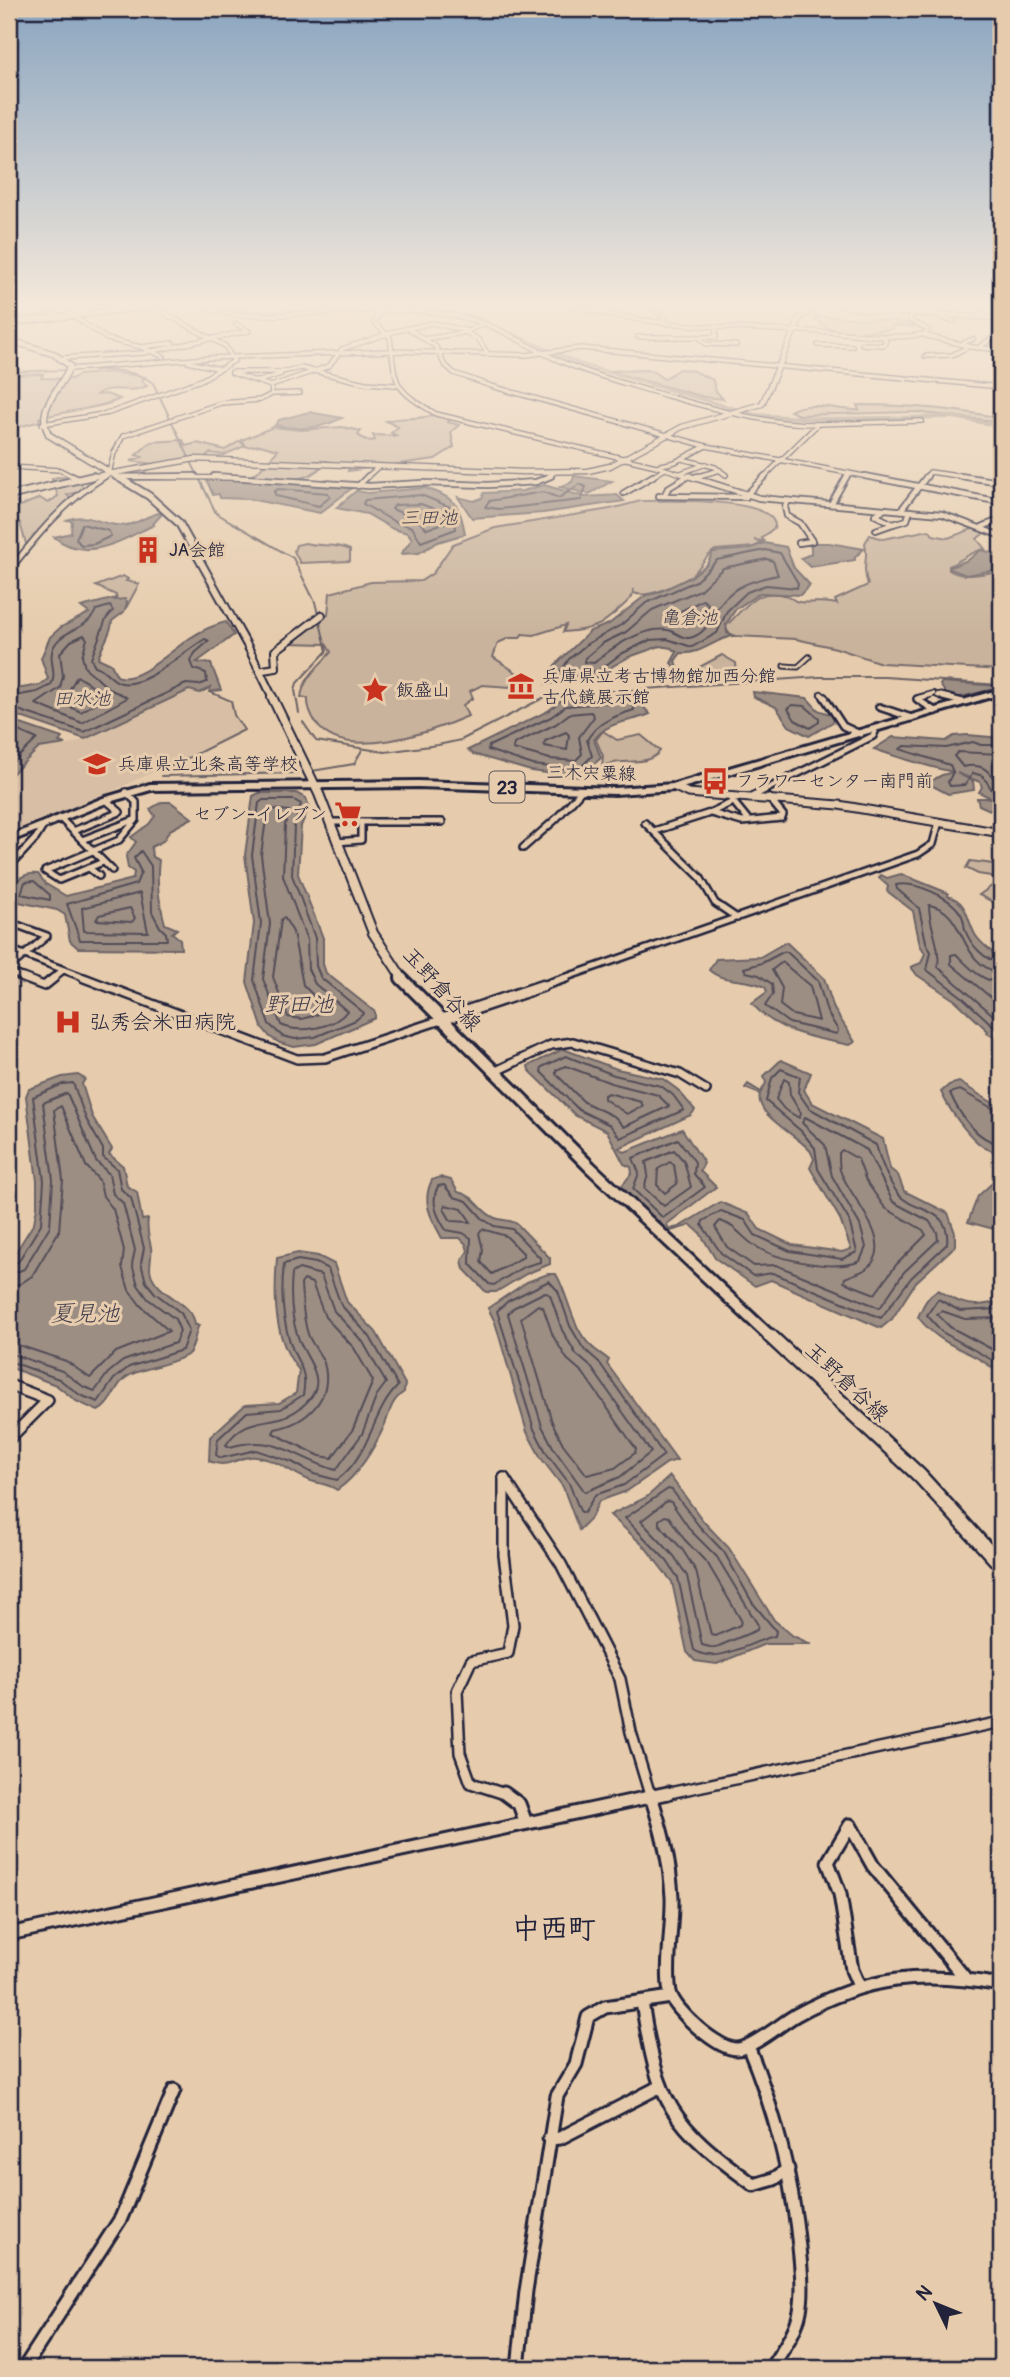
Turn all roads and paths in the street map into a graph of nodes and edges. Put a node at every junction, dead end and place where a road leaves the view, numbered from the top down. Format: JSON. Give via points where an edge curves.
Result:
{"nodes":[{"id":1,"x":44,"y":415,"type":"edge"},
{"id":2,"x":96,"y":415,"type":"edge"},
{"id":3,"x":186,"y":415,"type":"edge"},
{"id":4,"x":440,"y":415,"type":"edge"},
{"id":5,"x":597,"y":415,"type":"edge"},
{"id":6,"x":727,"y":415,"type":"edge"},
{"id":7,"x":736,"y":415,"type":"edge"},
{"id":8,"x":920,"y":415,"type":"edge"},
{"id":9,"x":42,"y":424,"type":"junction"},
{"id":10,"x":818,"y":424,"type":"junction"},
{"id":11,"x":667,"y":434,"type":"junction"},
{"id":12,"x":706,"y":446,"type":"junction"},
{"id":13,"x":624,"y":458,"type":"junction"},
{"id":14,"x":681,"y":459,"type":"junction"},
{"id":15,"x":783,"y":461,"type":"junction"},
{"id":16,"x":706,"y":464,"type":"junction"},
{"id":17,"x":379,"y":466,"type":"junction"},
{"id":18,"x":656,"y":466,"type":"junction"},
{"id":19,"x":9,"y":467,"type":"edge"},
{"id":20,"x":665,"y":469,"type":"junction"},
{"id":21,"x":720,"y":470,"type":"junction"},
{"id":22,"x":555,"y":472,"type":"junction"},
{"id":23,"x":680,"y":473,"type":"junction"},
{"id":24,"x":849,"y":473,"type":"junction"},
{"id":25,"x":112,"y":474,"type":"junction"},
{"id":26,"x":726,"y":475,"type":"dead end"},
{"id":27,"x":693,"y":476,"type":"junction"},
{"id":28,"x":78,"y":479,"type":"junction"},
{"id":29,"x":1001,"y":482,"type":"edge"},
{"id":30,"x":358,"y":486,"type":"junction"},
{"id":31,"x":920,"y":486,"type":"junction"},
{"id":32,"x":624,"y":493,"type":"dead end"},
{"id":33,"x":747,"y":494,"type":"junction"},
{"id":34,"x":9,"y":496,"type":"edge"},
{"id":35,"x":759,"y":498,"type":"junction"},
{"id":36,"x":788,"y":501,"type":"junction"},
{"id":37,"x":1001,"y":502,"type":"edge"},
{"id":38,"x":831,"y":504,"type":"junction"},
{"id":39,"x":886,"y":509,"type":"junction"},
{"id":40,"x":901,"y":510,"type":"junction"},
{"id":41,"x":910,"y":511,"type":"junction"},
{"id":42,"x":1001,"y":519,"type":"edge"},
{"id":43,"x":960,"y":520,"type":"junction"},
{"id":44,"x":893,"y":524,"type":"junction"},
{"id":45,"x":992,"y":524,"type":"junction"},
{"id":46,"x":949,"y":526,"type":"dead end"},
{"id":47,"x":1001,"y":526,"type":"edge"},
{"id":48,"x":982,"y":528,"type":"junction"},
{"id":49,"x":876,"y":530,"type":"dead end"},
{"id":50,"x":1001,"y":536,"type":"edge"},
{"id":51,"x":799,"y":543,"type":"dead end"},
{"id":52,"x":9,"y":571,"type":"edge"},
{"id":53,"x":322,"y":615,"type":"dead end"},
{"id":54,"x":809,"y":657,"type":"dead end"},
{"id":55,"x":784,"y":666,"type":"dead end"},
{"id":56,"x":263,"y":670,"type":"dead end"},
{"id":57,"x":1001,"y":691,"type":"edge"},
{"id":58,"x":821,"y":694,"type":"dead end"},
{"id":59,"x":963,"y":702,"type":"junction"},
{"id":60,"x":879,"y":708,"type":"dead end"},
{"id":61,"x":935,"y":711,"type":"junction"},
{"id":62,"x":912,"y":718,"type":"junction"},
{"id":63,"x":872,"y":730,"type":"junction"},
{"id":64,"x":860,"y":734,"type":"junction"},
{"id":65,"x":314,"y":785,"type":"junction"},
{"id":66,"x":675,"y":787,"type":"junction"},
{"id":67,"x":582,"y":790,"type":"junction"},
{"id":68,"x":126,"y":792,"type":"junction"},
{"id":69,"x":727,"y":794,"type":"junction"},
{"id":70,"x":753,"y":796,"type":"junction"},
{"id":71,"x":769,"y":798,"type":"junction"},
{"id":72,"x":106,"y":800,"type":"junction"},
{"id":73,"x":733,"y":802,"type":"junction"},
{"id":74,"x":711,"y":813,"type":"junction"},
{"id":75,"x":60,"y":818,"type":"junction"},
{"id":76,"x":136,"y":820,"type":"junction"},
{"id":77,"x":749,"y":821,"type":"junction"},
{"id":78,"x":328,"y":822,"type":"junction"},
{"id":79,"x":361,"y":822,"type":"junction"},
{"id":80,"x":442,"y":822,"type":"dead end"},
{"id":81,"x":939,"y":822,"type":"junction"},
{"id":82,"x":645,"y":823,"type":"dead end"},
{"id":83,"x":44,"y":825,"type":"junction"},
{"id":84,"x":73,"y":831,"type":"junction"},
{"id":85,"x":654,"y":831,"type":"junction"},
{"id":86,"x":1001,"y":833,"type":"edge"},
{"id":87,"x":61,"y":835,"type":"dead end"},
{"id":88,"x":9,"y":839,"type":"edge"},
{"id":89,"x":82,"y":840,"type":"junction"},
{"id":90,"x":337,"y":842,"type":"junction"},
{"id":91,"x":523,"y":848,"type":"dead end"},
{"id":92,"x":93,"y":851,"type":"junction"},
{"id":93,"x":103,"y":862,"type":"junction"},
{"id":94,"x":9,"y":867,"type":"edge"},
{"id":95,"x":89,"y":868,"type":"junction"},
{"id":96,"x":112,"y":870,"type":"dead end"},
{"id":97,"x":74,"y":874,"type":"junction"},
{"id":98,"x":99,"y":876,"type":"dead end"},
{"id":99,"x":84,"y":882,"type":"dead end"},
{"id":100,"x":737,"y":918,"type":"junction"},
{"id":101,"x":9,"y":922,"type":"edge"},
{"id":102,"x":9,"y":949,"type":"edge"},
{"id":103,"x":24,"y":955,"type":"junction"},
{"id":104,"x":9,"y":970,"type":"edge"},
{"id":105,"x":63,"y":970,"type":"junction"},
{"id":106,"x":542,"y":986,"type":"joint"},
{"id":107,"x":441,"y":1020,"type":"junction"},
{"id":108,"x":494,"y":1073,"type":"junction"},
{"id":109,"x":706,"y":1090,"type":"dead end"},
{"id":110,"x":9,"y":1385,"type":"edge"},
{"id":111,"x":9,"y":1440,"type":"edge"},
{"id":112,"x":1001,"y":1565,"type":"edge"},
{"id":113,"x":1001,"y":1722,"type":"edge"},
{"id":114,"x":652,"y":1797,"type":"junction"},
{"id":115,"x":526,"y":1823,"type":"junction"},
{"id":116,"x":9,"y":1934,"type":"edge"},
{"id":117,"x":965,"y":1978,"type":"junction"},
{"id":118,"x":1001,"y":1985,"type":"edge"},
{"id":119,"x":859,"y":1986,"type":"junction"},
{"id":120,"x":671,"y":1997,"type":"junction"},
{"id":121,"x":642,"y":2002,"type":"junction"},
{"id":122,"x":747,"y":2046,"type":"junction"},
{"id":123,"x":661,"y":2086,"type":"junction"},
{"id":124,"x":174,"y":2090,"type":"dead end"},
{"id":125,"x":549,"y":2139,"type":"junction"},
{"id":126,"x":788,"y":2169,"type":"junction"},
{"id":127,"x":24,"y":2368,"type":"edge"},
{"id":128,"x":518,"y":2368,"type":"edge"},
{"id":129,"x":771,"y":2368,"type":"edge"}],
"edges":[{"from":1,"to":9,"type":"main road"},
{"from":2,"to":9,"type":"street"},
{"from":3,"to":25,"type":"street","via":[[119,440]]},
{"from":4,"to":13,"type":"street"},
{"from":5,"to":11,"type":"street"},
{"from":6,"to":11,"type":"street"},
{"from":7,"to":10,"type":"street"},
{"from":8,"to":10,"type":"street","via":[[922,421]]},
{"from":9,"to":25,"type":"main road","name":"玉野倉谷線","via":[[58,442]]},
{"from":10,"to":15,"type":"street"},
{"from":11,"to":12,"type":"street"},
{"from":11,"to":13,"type":"street"},
{"from":12,"to":14,"type":"street"},
{"from":12,"to":15,"type":"street"},
{"from":13,"to":18,"type":"street"},
{"from":13,"to":22,"type":"street","via":[[600,469]]},
{"from":14,"to":16,"type":"street"},
{"from":14,"to":18,"type":"street"},
{"from":15,"to":24,"type":"street"},
{"from":15,"to":33,"type":"street"},
{"from":16,"to":21,"type":"street"},
{"from":16,"to":23,"type":"street"},
{"from":17,"to":22,"type":"street"},
{"from":17,"to":25,"type":"street","via":[[194,459]]},
{"from":17,"to":30,"type":"street"},
{"from":18,"to":20,"type":"street"},
{"from":19,"to":28,"type":"street","via":[[60,470]]},
{"from":20,"to":23,"type":"street"},
{"from":20,"to":32,"type":"street"},
{"from":21,"to":26,"type":"street"},
{"from":21,"to":27,"type":"street"},
{"from":22,"to":30,"type":"street","via":[[542,480],[519,483]]},
{"from":23,"to":27,"type":"street"},
{"from":24,"to":31,"type":"street"},
{"from":24,"to":38,"type":"street"},
{"from":25,"to":28,"type":"street"},
{"from":25,"to":30,"type":"street"},
{"from":25,"to":52,"type":"street","via":[[75,497]]},
{"from":25,"to":65,"type":"main road","name":"玉野倉谷線","via":[[159,503],[179,523],[248,647]]},
{"from":27,"to":33,"type":"street"},
{"from":27,"to":35,"type":"street","via":[[661,496]]},
{"from":28,"to":34,"type":"street"},
{"from":29,"to":31,"type":"street","via":[[930,472]]},
{"from":31,"to":37,"type":"street"},
{"from":31,"to":40,"type":"street"},
{"from":33,"to":35,"type":"street"},
{"from":35,"to":36,"type":"street"},
{"from":36,"to":38,"type":"street"},
{"from":36,"to":51,"type":"street","via":[[787,516],[800,523],[812,541]]},
{"from":38,"to":39,"type":"street"},
{"from":39,"to":40,"type":"street"},
{"from":39,"to":44,"type":"street","via":[[875,515]]},
{"from":40,"to":41,"type":"street"},
{"from":41,"to":43,"type":"street"},
{"from":41,"to":44,"type":"street","via":[[907,520]]},
{"from":42,"to":45,"type":"street"},
{"from":43,"to":46,"type":"street"},
{"from":43,"to":48,"type":"street"},
{"from":44,"to":49,"type":"street"},
{"from":45,"to":47,"type":"street"},
{"from":45,"to":48,"type":"street"},
{"from":48,"to":50,"type":"street"},
{"from":53,"to":56,"type":"main road","via":[[275,651],[276,668]]},
{"from":54,"to":55,"type":"street","via":[[798,667]]},
{"from":57,"to":59,"type":"main road","name":"三木宍粟線","number":"23"},
{"from":58,"to":64,"type":"street","via":[[843,726]]},
{"from":59,"to":61,"type":"main road","name":"三木宍粟線","number":"23"},
{"from":59,"to":61,"type":"street","via":[[936,694],[917,699]]},
{"from":60,"to":62,"type":"street"},
{"from":61,"to":62,"type":"main road","name":"三木宍粟線","number":"23"},
{"from":62,"to":63,"type":"main road","name":"三木宍粟線","number":"23"},
{"from":63,"to":64,"type":"main road","name":"三木宍粟線","number":"23"},
{"from":63,"to":70,"type":"street","via":[[873,736]]},
{"from":64,"to":66,"type":"main road","name":"三木宍粟線","number":"23"},
{"from":65,"to":67,"type":"main road","name":"三木宍粟線","number":"23"},
{"from":65,"to":68,"type":"main road","name":"三木宍粟線","number":"23","via":[[160,786]]},
{"from":65,"to":78,"type":"main road","name":"玉野倉谷線"},
{"from":66,"to":67,"type":"main road","name":"三木宍粟線","number":"23"},
{"from":66,"to":69,"type":"street","via":[[688,793]]},
{"from":67,"to":91,"type":"street"},
{"from":68,"to":72,"type":"main road","name":"三木宍粟線","number":"23"},
{"from":68,"to":76,"type":"street","via":[[136,802]]},
{"from":69,"to":70,"type":"street"},
{"from":69,"to":73,"type":"street"},
{"from":70,"to":71,"type":"street"},
{"from":71,"to":77,"type":"street","via":[[782,818]]},
{"from":71,"to":81,"type":"street","via":[[839,804]]},
{"from":72,"to":75,"type":"main road","name":"三木宍粟線","number":"23"},
{"from":72,"to":84,"type":"street","via":[[120,812]]},
{"from":73,"to":74,"type":"street"},
{"from":73,"to":77,"type":"street"},
{"from":74,"to":77,"type":"street"},
{"from":74,"to":85,"type":"street"},
{"from":75,"to":83,"type":"main road","name":"三木宍粟線","number":"23"},
{"from":75,"to":84,"type":"street"},
{"from":76,"to":89,"type":"street"},
{"from":76,"to":92,"type":"street","via":[[119,840]]},
{"from":78,"to":79,"type":"street"},
{"from":78,"to":90,"type":"main road","name":"玉野倉谷線"},
{"from":79,"to":80,"type":"street"},
{"from":79,"to":90,"type":"street","via":[[361,840]]},
{"from":81,"to":86,"type":"street"},
{"from":81,"to":100,"type":"street","via":[[933,844],[923,851]]},
{"from":82,"to":85,"type":"street"},
{"from":83,"to":88,"type":"main road","name":"三木宍粟線","number":"23"},
{"from":83,"to":94,"type":"street"},
{"from":84,"to":87,"type":"street"},
{"from":84,"to":89,"type":"street"},
{"from":85,"to":100,"type":"street","via":[[700,877],[715,902]]},
{"from":89,"to":92,"type":"street"},
{"from":90,"to":107,"type":"main road","name":"玉野倉谷線","via":[[385,955]]},
{"from":92,"to":93,"type":"street"},
{"from":92,"to":97,"type":"street","via":[[45,871],[55,880]]},
{"from":93,"to":95,"type":"street"},
{"from":93,"to":96,"type":"street"},
{"from":95,"to":97,"type":"street"},
{"from":95,"to":98,"type":"street"},
{"from":97,"to":99,"type":"street"},
{"from":100,"to":106,"type":"street"},
{"from":101,"to":103,"type":"street","via":[[47,936]]},
{"from":102,"to":103,"type":"street"},
{"from":103,"to":104,"type":"street"},
{"from":103,"to":105,"type":"street"},
{"from":104,"to":105,"type":"street","via":[[44,986]]},
{"from":105,"to":107,"type":"street","via":[[308,1060]]},
{"from":106,"to":107,"type":"street"},
{"from":107,"to":108,"type":"main road","name":"玉野倉谷線"},
{"from":108,"to":109,"type":"street","via":[[551,1045],[573,1042],[680,1074]]},
{"from":108,"to":112,"type":"main road","name":"玉野倉谷線","via":[[920,1476]]},
{"from":110,"to":111,"type":"street","via":[[48,1400]]},
{"from":113,"to":114,"type":"street"},
{"from":114,"to":115,"type":"street"},
{"from":114,"to":115,"type":"street","via":[[613,1662],[561,1564],[504,1478],[503,1555],[513,1625],[508,1653],[471,1661],[457,1692],[460,1753],[471,1783],[513,1796],[524,1808]]},
{"from":114,"to":120,"type":"street","via":[[666,1845],[672,1898]]},
{"from":115,"to":116,"type":"street"},
{"from":117,"to":118,"type":"street"},
{"from":117,"to":119,"type":"street","via":[[905,1977]]},
{"from":117,"to":119,"type":"street","via":[[873,1866],[850,1825],[828,1862],[841,1895],[852,1970]]},
{"from":119,"to":122,"type":"street"},
{"from":120,"to":121,"type":"street"},
{"from":120,"to":122,"type":"street","via":[[712,2039],[734,2050]]},
{"from":121,"to":123,"type":"street"},
{"from":121,"to":125,"type":"street","via":[[605,2007],[587,2017],[576,2064],[557,2096]]},
{"from":122,"to":126,"type":"street"},
{"from":123,"to":125,"type":"street","via":[[560,2138]]},
{"from":123,"to":126,"type":"street","via":[[689,2134],[754,2185],[775,2179]]},
{"from":124,"to":127,"type":"street","via":[[121,2218]]},
{"from":125,"to":128,"type":"street"},
{"from":126,"to":129,"type":"street","via":[[802,2293],[792,2334]]}]}
